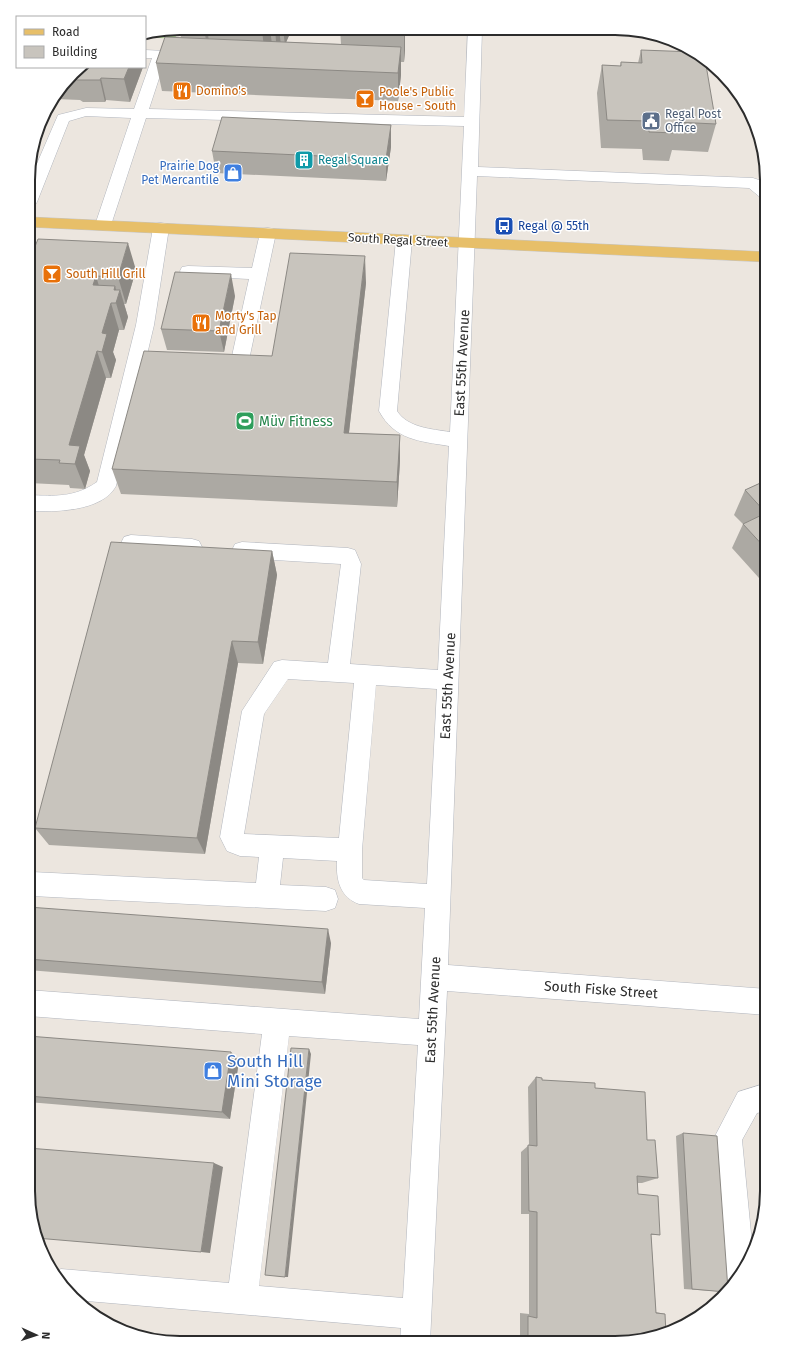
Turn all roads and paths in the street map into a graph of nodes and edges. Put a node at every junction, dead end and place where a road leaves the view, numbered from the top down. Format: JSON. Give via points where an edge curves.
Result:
{"nodes":[{"id":1,"x":474,"y":35,"type":"edge"},
{"id":2,"x":146,"y":54,"type":"edge"},
{"id":3,"x":142,"y":113,"type":"junction"},
{"id":4,"x":471,"y":122,"type":"junction"},
{"id":5,"x":470,"y":171,"type":"junction"},
{"id":6,"x":35,"y":184,"type":"edge"},
{"id":7,"x":760,"y":189,"type":"edge"},
{"id":8,"x":35,"y":222,"type":"edge"},
{"id":9,"x":103,"y":225,"type":"junction"},
{"id":10,"x":161,"y":228,"type":"junction"},
{"id":11,"x":268,"y":233,"type":"junction"},
{"id":12,"x":404,"y":240,"type":"junction"},
{"id":13,"x":467,"y":243,"type":"junction"},
{"id":14,"x":760,"y":257,"type":"edge"},
{"id":15,"x":188,"y":271,"type":"edge"},
{"id":16,"x":259,"y":274,"type":"junction"},
{"id":17,"x":237,"y":374,"type":"edge"},
{"id":18,"x":458,"y":440,"type":"junction"},
{"id":19,"x":35,"y":503,"type":"edge"},
{"id":20,"x":131,"y":543,"type":"edge"},
{"id":21,"x":338,"y":673,"type":"junction"},
{"id":22,"x":366,"y":675,"type":"junction"},
{"id":23,"x":448,"y":680,"type":"junction"},
{"id":24,"x":272,"y":846,"type":"junction"},
{"id":25,"x":350,"y":850,"type":"junction"},
{"id":26,"x":35,"y":884,"type":"edge"},
{"id":27,"x":266,"y":896,"type":"junction"},
{"id":28,"x":438,"y":896,"type":"junction"},
{"id":29,"x":326,"y":899,"type":"dead end"},
{"id":30,"x":435,"y":977,"type":"junction"},
{"id":31,"x":760,"y":1001,"type":"edge"},
{"id":32,"x":35,"y":1004,"type":"edge"},
{"id":33,"x":277,"y":1022,"type":"junction"},
{"id":34,"x":432,"y":1033,"type":"junction"},
{"id":35,"x":760,"y":1099,"type":"edge"},
{"id":36,"x":739,"y":1267,"type":"edge"},
{"id":37,"x":69,"y":1285,"type":"edge"},
{"id":38,"x":242,"y":1299,"type":"junction"},
{"id":39,"x":417,"y":1314,"type":"junction"},
{"id":40,"x":415,"y":1336,"type":"edge"}],
"edges":[{"from":1,"to":4,"type":"street","name":"East 55th Avenue"},
{"from":2,"to":3,"type":"street","via":[[160,54]]},
{"from":3,"to":4,"type":"street"},
{"from":3,"to":6,"type":"street","via":[[58,114]]},
{"from":3,"to":9,"type":"street"},
{"from":4,"to":5,"type":"street","name":"East 55th Avenue"},
{"from":5,"to":7,"type":"street","via":[[753,183]]},
{"from":5,"to":13,"type":"street","name":"East 55th Avenue"},
{"from":8,"to":9,"type":"main road","name":"South Regal Street"},
{"from":9,"to":10,"type":"main road","name":"South Regal Street"},
{"from":10,"to":11,"type":"main road","name":"South Regal Street"},
{"from":10,"to":19,"type":"street","via":[[145,325],[106,486],[90,496],[59,504]]},
{"from":11,"to":12,"type":"main road","name":"South Regal Street"},
{"from":11,"to":16,"type":"street"},
{"from":12,"to":13,"type":"main road","name":"South Regal Street"},
{"from":12,"to":18,"type":"street","via":[[388,411],[392,420],[411,432]]},
{"from":13,"to":14,"type":"main road","name":"South Regal Street"},
{"from":13,"to":18,"type":"street","name":"East 55th Avenue"},
{"from":15,"to":16,"type":"street"},
{"from":16,"to":17,"type":"street"},
{"from":18,"to":23,"type":"street","name":"East 55th Avenue"},
{"from":20,"to":21,"type":"street","via":[[348,556],[351,564]]},
{"from":21,"to":22,"type":"street"},
{"from":21,"to":24,"type":"street","via":[[282,669],[253,711],[232,836],[240,845]]},
{"from":22,"to":23,"type":"street"},
{"from":22,"to":25,"type":"street"},
{"from":23,"to":28,"type":"street","name":"East 55th Avenue"},
{"from":24,"to":25,"type":"street"},
{"from":24,"to":27,"type":"street"},
{"from":25,"to":28,"type":"street","via":[[349,880],[352,887],[359,892]]},
{"from":26,"to":27,"type":"street"},
{"from":27,"to":29,"type":"street"},
{"from":28,"to":30,"type":"street","name":"East 55th Avenue"},
{"from":30,"to":31,"type":"street","name":"South Fiske Street"},
{"from":30,"to":34,"type":"street","name":"East 55th Avenue"},
{"from":32,"to":33,"type":"street"},
{"from":33,"to":34,"type":"street"},
{"from":33,"to":38,"type":"street"},
{"from":34,"to":39,"type":"street","name":"East 55th Avenue"},
{"from":35,"to":36,"type":"street","via":[[748,1102],[728,1138]]},
{"from":37,"to":38,"type":"street"},
{"from":38,"to":39,"type":"street"},
{"from":39,"to":40,"type":"street","name":"East 55th Avenue"}]}
